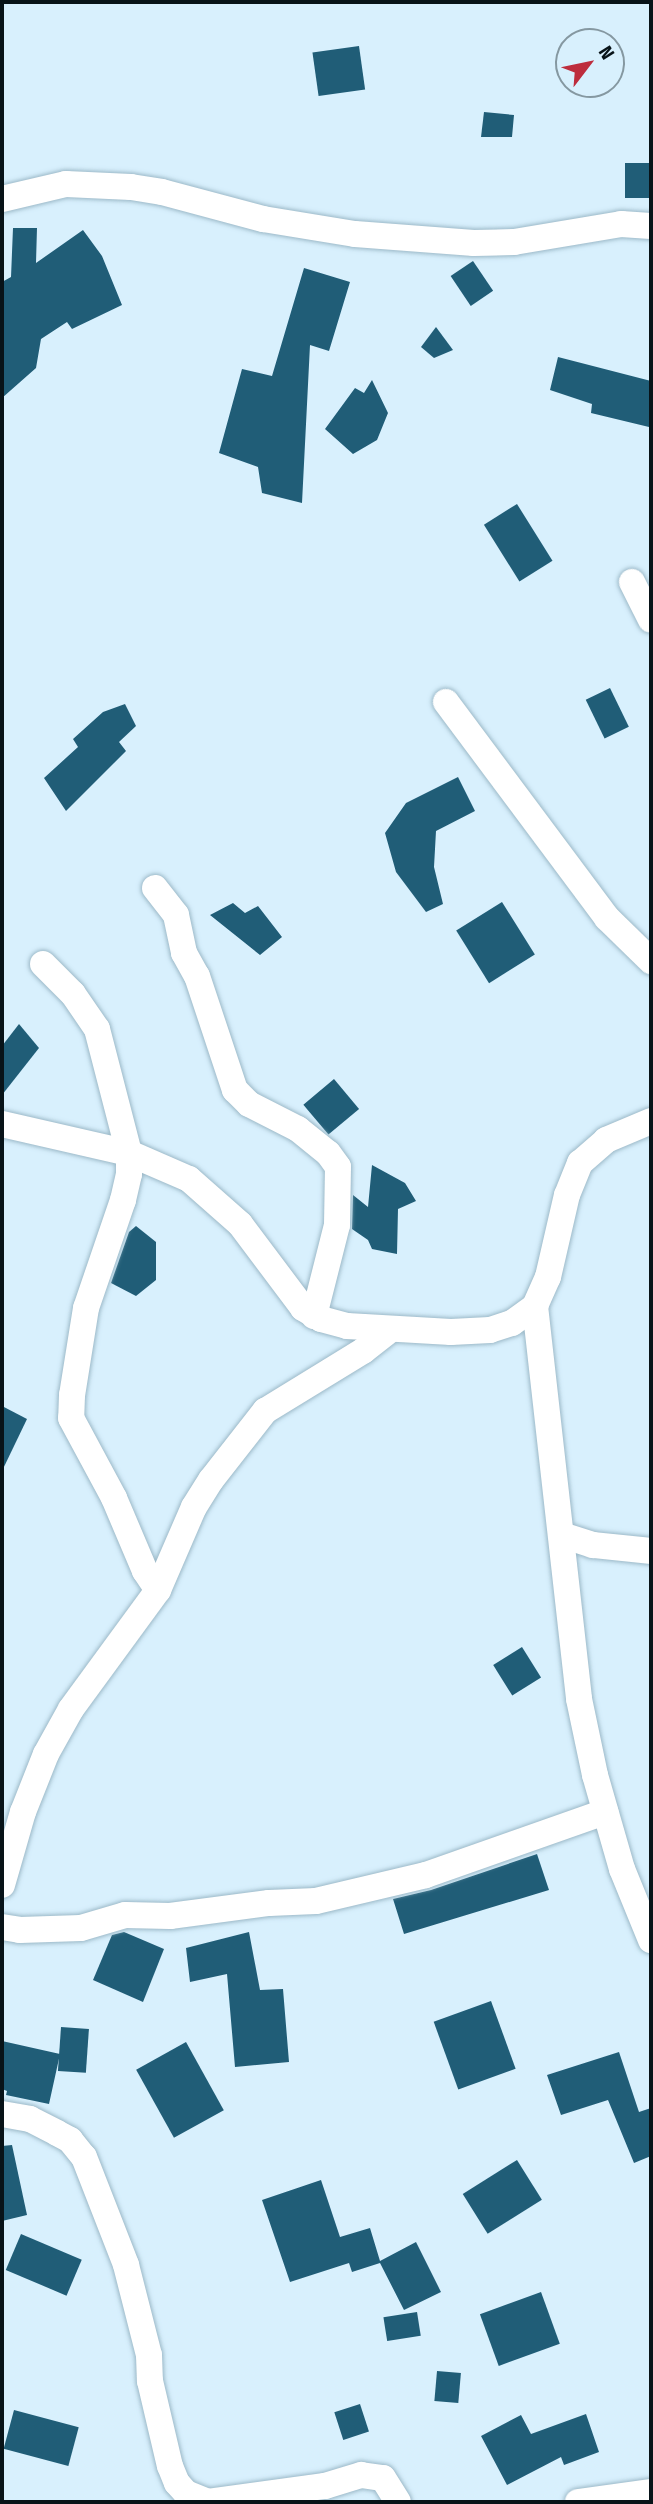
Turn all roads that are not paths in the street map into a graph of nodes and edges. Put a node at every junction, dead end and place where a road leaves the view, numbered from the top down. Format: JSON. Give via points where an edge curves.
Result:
{"nodes":[{"id":1,"x":2,"y":200,"type":"edge"},
{"id":2,"x":651,"y":226,"type":"edge"},
{"id":3,"x":632,"y":582,"type":"dead end"},
{"id":4,"x":651,"y":620,"type":"edge"},
{"id":5,"x":446,"y":702,"type":"dead end"},
{"id":6,"x":155,"y":888,"type":"dead end"},
{"id":7,"x":643,"y":954,"type":"edge"},
{"id":8,"x":43,"y":964,"type":"dead end"},
{"id":9,"x":651,"y":985,"type":"edge"},
{"id":10,"x":651,"y":1121,"type":"edge"},
{"id":11,"x":2,"y":1124,"type":"edge"},
{"id":12,"x":129,"y":1153,"type":"junction"},
{"id":13,"x":535,"y":1306,"type":"junction"},
{"id":14,"x":314,"y":1316,"type":"junction"},
{"id":15,"x":390,"y":1329,"type":"junction"},
{"id":16,"x":562,"y":1535,"type":"junction"},
{"id":17,"x":651,"y":1551,"type":"edge"},
{"id":18,"x":158,"y":1590,"type":"junction"},
{"id":19,"x":606,"y":1812,"type":"junction"},
{"id":20,"x":2,"y":1885,"type":"edge"},
{"id":21,"x":2,"y":1927,"type":"edge"},
{"id":22,"x":651,"y":1940,"type":"edge"},
{"id":23,"x":2,"y":2113,"type":"edge"},
{"id":24,"x":651,"y":2492,"type":"edge"},
{"id":25,"x":398,"y":2502,"type":"edge"},
{"id":26,"x":578,"y":2502,"type":"edge"}],
"edges":[{"from":1,"to":2,"type":"street","via":[[66,184],[131,187],[263,219],[355,234],[474,243],[514,242],[621,224]]},
{"from":3,"to":4,"type":"street"},
{"from":5,"to":7,"type":"street","via":[[607,918]]},
{"from":6,"to":14,"type":"street","via":[[176,915],[184,953],[197,976],[235,1090],[249,1104],[298,1129],[338,1167],[337,1225]]},
{"from":7,"to":9,"type":"street"},
{"from":8,"to":12,"type":"street","via":[[73,994],[97,1029]]},
{"from":10,"to":13,"type":"street","via":[[606,1140],[580,1163],[567,1195],[548,1277]]},
{"from":11,"to":12,"type":"street"},
{"from":12,"to":14,"type":"street","via":[[189,1179],[220,1204]]},
{"from":12,"to":18,"type":"street","via":[[123,1200],[86,1308],[71,1418]]},
{"from":13,"to":15,"type":"street","via":[[512,1323],[490,1330]]},
{"from":13,"to":16,"type":"street"},
{"from":14,"to":15,"type":"street","via":[[347,1326]]},
{"from":15,"to":18,"type":"street","via":[[255,1422],[194,1507]]},
{"from":16,"to":17,"type":"street","via":[[593,1545]]},
{"from":16,"to":19,"type":"street","via":[[579,1699]]},
{"from":18,"to":20,"type":"street","via":[[71,1709],[46,1754]]},
{"from":19,"to":21,"type":"street","via":[[426,1875],[316,1901],[170,1916],[125,1915],[81,1928]]},
{"from":19,"to":22,"type":"street"},
{"from":23,"to":25,"type":"street","via":[[30,2119],[71,2140],[84,2157],[126,2265],[170,2466],[186,2493],[208,2502],[325,2486],[361,2475],[383,2479]]},
{"from":24,"to":26,"type":"street"}]}
